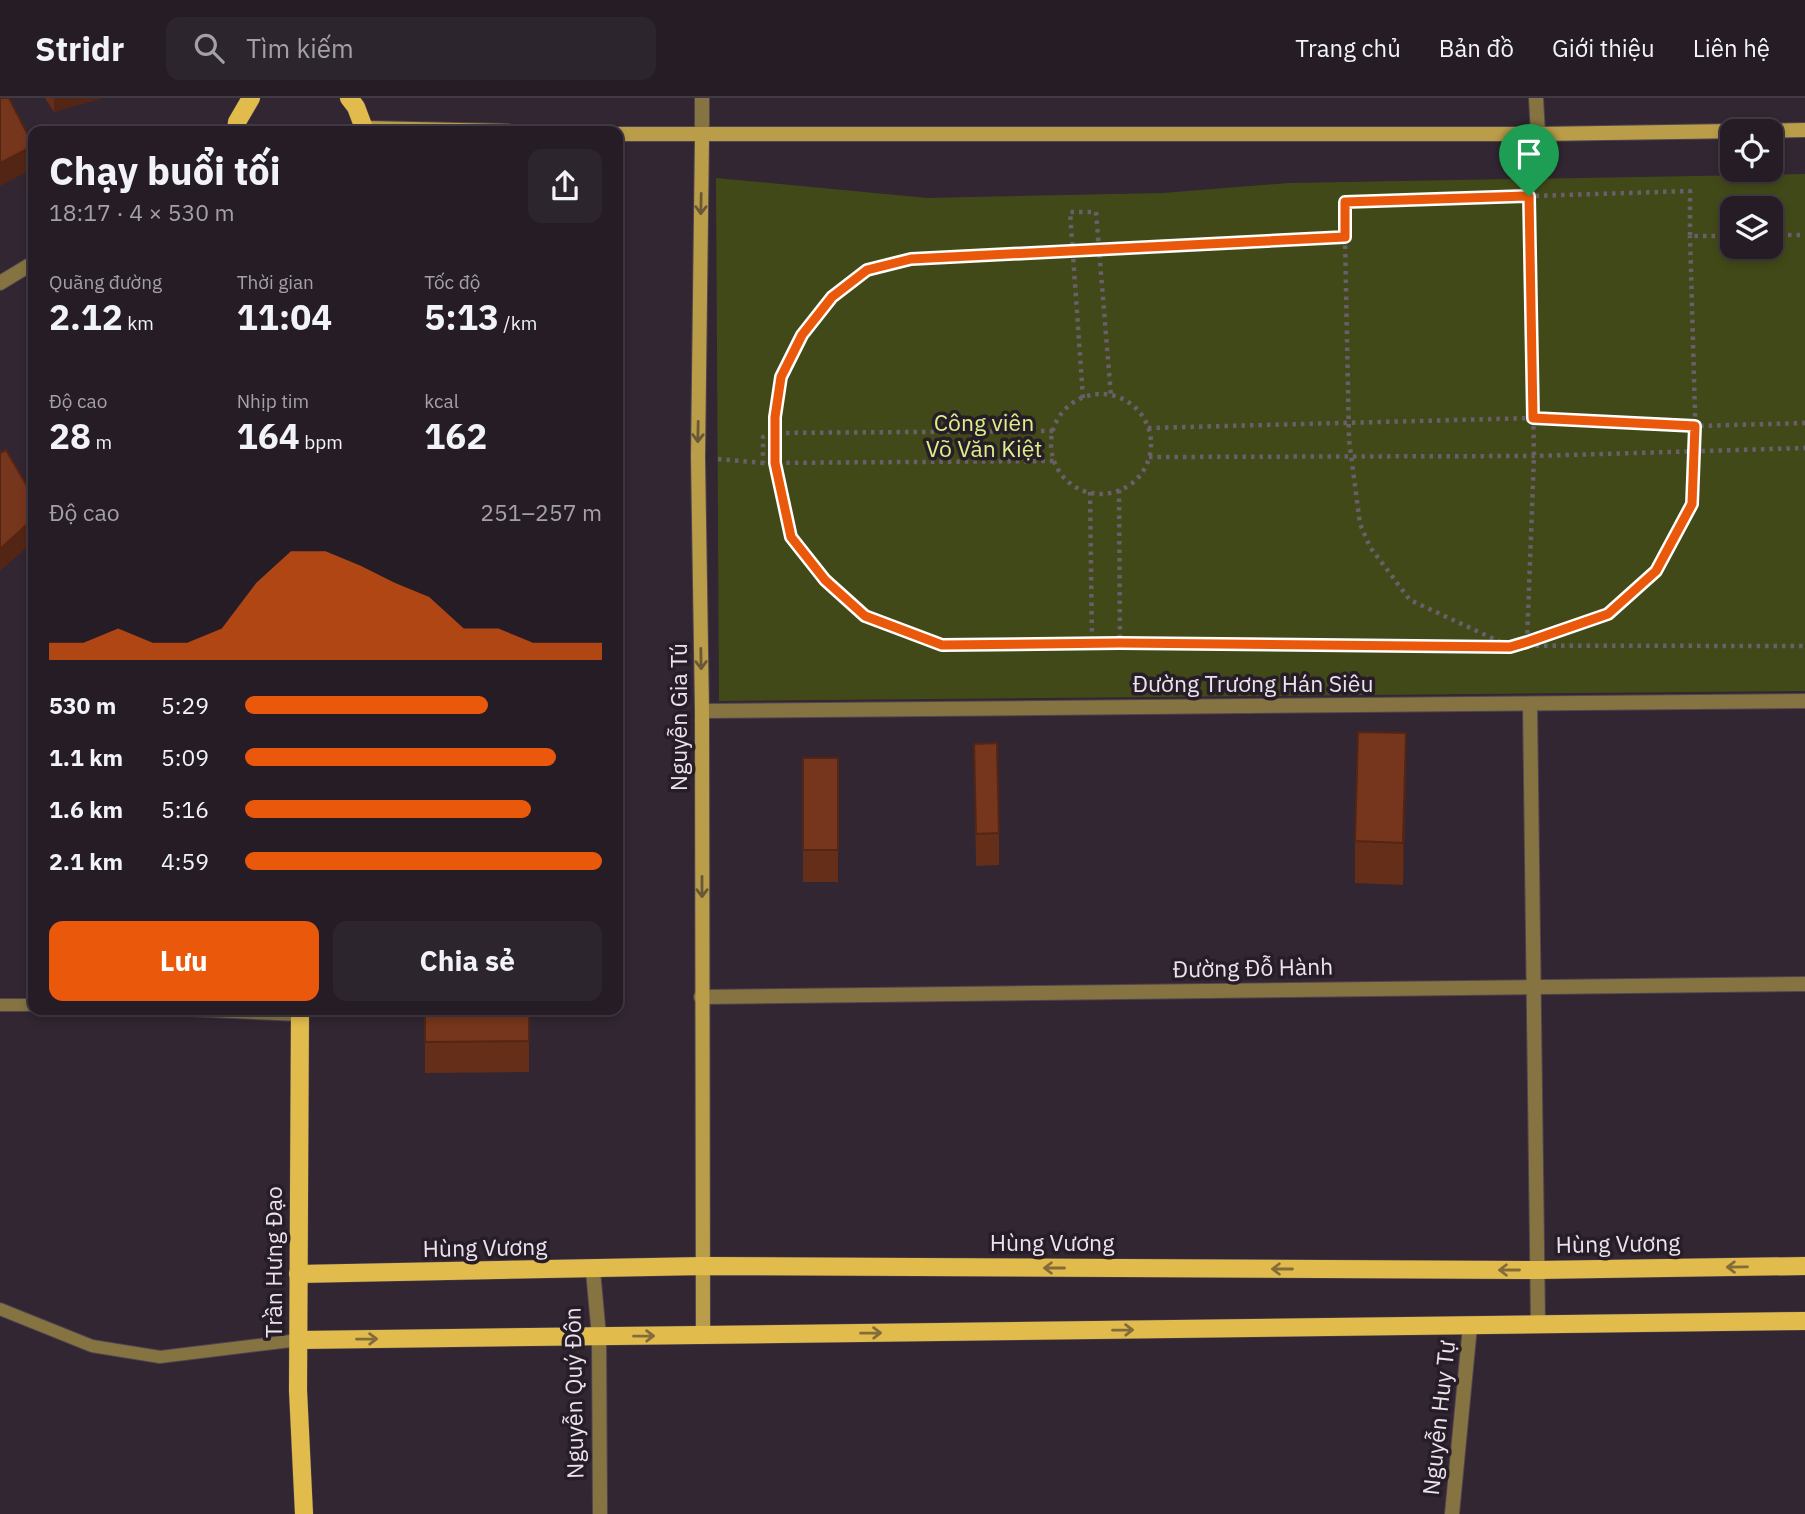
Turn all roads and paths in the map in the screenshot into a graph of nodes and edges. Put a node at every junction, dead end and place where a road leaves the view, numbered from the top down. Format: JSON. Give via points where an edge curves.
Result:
{"nodes":[{"id":1,"x":251,"y":98,"type":"edge"},
{"id":2,"x":349,"y":98,"type":"edge"},
{"id":3,"x":702,"y":98,"type":"edge"},
{"id":4,"x":1536,"y":98,"type":"edge"},
{"id":5,"x":237,"y":126,"type":"edge"},
{"id":6,"x":363,"y":126,"type":"edge"},
{"id":7,"x":1805,"y":130,"type":"edge"},
{"id":8,"x":623,"y":134,"type":"edge"},
{"id":9,"x":1538,"y":134,"type":"junction"},
{"id":10,"x":702,"y":136,"type":"junction"},
{"id":11,"x":1529,"y":196,"type":"junction"},
{"id":12,"x":1783,"y":235,"type":"edge"},
{"id":13,"x":1805,"y":235,"type":"edge"},
{"id":14,"x":1690,"y":236,"type":"junction"},
{"id":15,"x":1720,"y":236,"type":"edge"},
{"id":16,"x":1345,"y":237,"type":"junction"},
{"id":17,"x":1099,"y":250,"type":"junction"},
{"id":18,"x":1073,"y":251,"type":"junction"},
{"id":19,"x":28,"y":266,"type":"edge"},
{"id":20,"x":0,"y":283,"type":"edge"},
{"id":21,"x":1111,"y":396,"type":"junction"},
{"id":22,"x":1083,"y":398,"type":"junction"},
{"id":23,"x":1533,"y":418,"type":"junction"},
{"id":24,"x":1805,"y":423,"type":"edge"},
{"id":25,"x":1349,"y":425,"type":"junction"},
{"id":26,"x":1695,"y":426,"type":"junction"},
{"id":27,"x":1148,"y":428,"type":"junction"},
{"id":28,"x":1053,"y":431,"type":"junction"},
{"id":29,"x":775,"y":433,"type":"junction"},
{"id":30,"x":1805,"y":448,"type":"edge"},
{"id":31,"x":1696,"y":449,"type":"junction"},
{"id":32,"x":1351,"y":455,"type":"junction"},
{"id":33,"x":1534,"y":456,"type":"junction"},
{"id":34,"x":698,"y":457,"type":"junction"},
{"id":35,"x":1149,"y":457,"type":"junction"},
{"id":36,"x":1055,"y":461,"type":"junction"},
{"id":37,"x":763,"y":463,"type":"junction"},
{"id":38,"x":775,"y":463,"type":"junction"},
{"id":39,"x":1119,"y":490,"type":"junction"},
{"id":40,"x":1090,"y":492,"type":"junction"},
{"id":41,"x":1527,"y":642,"type":"junction"},
{"id":42,"x":1092,"y":643,"type":"junction"},
{"id":43,"x":1120,"y":643,"type":"junction"},
{"id":44,"x":1805,"y":646,"type":"edge"},
{"id":45,"x":1510,"y":647,"type":"junction"},
{"id":46,"x":1805,"y":701,"type":"edge"},
{"id":47,"x":1530,"y":704,"type":"junction"},
{"id":48,"x":702,"y":711,"type":"junction"},
{"id":49,"x":1805,"y":984,"type":"edge"},
{"id":50,"x":1534,"y":987,"type":"junction"},
{"id":51,"x":701,"y":997,"type":"junction"},
{"id":52,"x":0,"y":1004,"type":"edge"},
{"id":53,"x":28,"y":1005,"type":"edge"},
{"id":54,"x":300,"y":1015,"type":"edge"},
{"id":55,"x":703,"y":1266,"type":"junction"},
{"id":56,"x":1805,"y":1266,"type":"edge"},
{"id":57,"x":1538,"y":1270,"type":"junction"},
{"id":58,"x":593,"y":1271,"type":"junction"},
{"id":59,"x":299,"y":1274,"type":"junction"},
{"id":60,"x":0,"y":1309,"type":"edge"},
{"id":61,"x":1805,"y":1321,"type":"edge"},
{"id":62,"x":1538,"y":1325,"type":"junction"},
{"id":63,"x":1471,"y":1326,"type":"junction"},
{"id":64,"x":703,"y":1335,"type":"junction"},
{"id":65,"x":599,"y":1336,"type":"junction"},
{"id":66,"x":299,"y":1340,"type":"junction"},
{"id":67,"x":304,"y":1514,"type":"edge"},
{"id":68,"x":600,"y":1514,"type":"edge"},
{"id":69,"x":1452,"y":1514,"type":"edge"}],
"edges":[{"from":1,"to":5,"type":"main road"},
{"from":2,"to":6,"type":"main road"},
{"from":3,"to":10,"type":"street","name":"Nguyễn Gia Tú"},
{"from":4,"to":9,"type":"street"},
{"from":7,"to":9,"type":"street"},
{"from":8,"to":10,"type":"street"},
{"from":9,"to":10,"type":"street"},
{"from":10,"to":34,"type":"street","name":"Nguyễn Gia Tú","one_way":true},
{"from":11,"to":14,"type":"path","via":[[1690,191]]},
{"from":11,"to":16,"type":"path","via":[[1345,202]]},
{"from":11,"to":23,"type":"path"},
{"from":12,"to":13,"type":"path"},
{"from":14,"to":15,"type":"path"},
{"from":14,"to":26,"type":"path"},
{"from":16,"to":17,"type":"path"},
{"from":16,"to":25,"type":"path"},
{"from":17,"to":18,"type":"path"},
{"from":17,"to":18,"type":"path","via":[[1096,212],[1070,212]]},
{"from":17,"to":21,"type":"path"},
{"from":18,"to":22,"type":"path"},
{"from":18,"to":29,"type":"path","via":[[911,259],[867,270],[832,297],[802,335],[781,377]]},
{"from":19,"to":20,"type":"street"},
{"from":21,"to":22,"type":"path","via":[[1097,393]]},
{"from":21,"to":27,"type":"path","via":[[1124,398],[1143,415]]},
{"from":22,"to":28,"type":"path","via":[[1072,402]]},
{"from":23,"to":25,"type":"path"},
{"from":23,"to":26,"type":"path"},
{"from":23,"to":33,"type":"path"},
{"from":24,"to":26,"type":"path"},
{"from":25,"to":27,"type":"path"},
{"from":25,"to":32,"type":"path"},
{"from":26,"to":31,"type":"path"},
{"from":27,"to":35,"type":"path","via":[[1152,440]]},
{"from":28,"to":29,"type":"path"},
{"from":28,"to":36,"type":"path","via":[[1050,448]]},
{"from":29,"to":37,"type":"path","via":[[763,437]]},
{"from":29,"to":38,"type":"path"},
{"from":30,"to":31,"type":"path"},
{"from":31,"to":33,"type":"path"},
{"from":31,"to":41,"type":"path","via":[[1692,504],[1656,571],[1608,614]]},
{"from":32,"to":33,"type":"path"},
{"from":32,"to":35,"type":"path"},
{"from":32,"to":45,"type":"path","via":[[1360,524],[1370,547],[1410,600]]},
{"from":33,"to":41,"type":"path"},
{"from":34,"to":37,"type":"path"},
{"from":34,"to":48,"type":"street","name":"Nguyễn Gia Tú","one_way":true},
{"from":35,"to":39,"type":"path","via":[[1130,486]]},
{"from":36,"to":38,"type":"path"},
{"from":36,"to":40,"type":"path","via":[[1059,473],[1079,490]]},
{"from":37,"to":38,"type":"path"},
{"from":38,"to":42,"type":"path","via":[[791,537],[825,580],[865,616],[942,645]]},
{"from":39,"to":40,"type":"path"},
{"from":39,"to":43,"type":"path"},
{"from":40,"to":42,"type":"path"},
{"from":41,"to":45,"type":"path"},
{"from":42,"to":43,"type":"path"},
{"from":43,"to":45,"type":"path"},
{"from":44,"to":45,"type":"path"},
{"from":46,"to":47,"type":"street","name":"Đường Trương Hán Siêu"},
{"from":47,"to":48,"type":"street","name":"Đường Trương Hán Siêu"},
{"from":47,"to":50,"type":"street"},
{"from":48,"to":51,"type":"street","name":"Nguyễn Gia Tú","one_way":true},
{"from":49,"to":50,"type":"street","name":"Đường Đỗ Hành"},
{"from":50,"to":51,"type":"street","name":"Đường Đỗ Hành"},
{"from":50,"to":57,"type":"street"},
{"from":51,"to":55,"type":"street","name":"Nguyễn Gia Tú"},
{"from":52,"to":53,"type":"lane"},
{"from":54,"to":59,"type":"main road","name":"Trần Hưng Đạo"},
{"from":57,"to":55,"type":"main road","name":"Hùng Vương","one_way":true},
{"from":55,"to":58,"type":"main road","name":"Hùng Vương"},
{"from":55,"to":64,"type":"street","name":"Nguyễn Gia Tú"},
{"from":56,"to":57,"type":"main road","name":"Hùng Vương","one_way":true},
{"from":57,"to":62,"type":"street"},
{"from":58,"to":59,"type":"main road","name":"Hùng Vương"},
{"from":58,"to":65,"type":"street","name":"Nguyễn Quý Đôn"},
{"from":59,"to":66,"type":"main road","name":"Trần Hưng Đạo"},
{"from":60,"to":66,"type":"lane","via":[[92,1346],[160,1357]]},
{"from":61,"to":62,"type":"main road"},
{"from":62,"to":63,"type":"main road"},
{"from":64,"to":63,"type":"main road","one_way":true},
{"from":63,"to":69,"type":"street","name":"Nguyễn Huy Tự"},
{"from":65,"to":64,"type":"main road","one_way":true},
{"from":66,"to":65,"type":"main road","one_way":true},
{"from":65,"to":68,"type":"street","name":"Nguyễn Quý Đôn"},
{"from":66,"to":67,"type":"main road","name":"Trần Hưng Đạo"}]}
